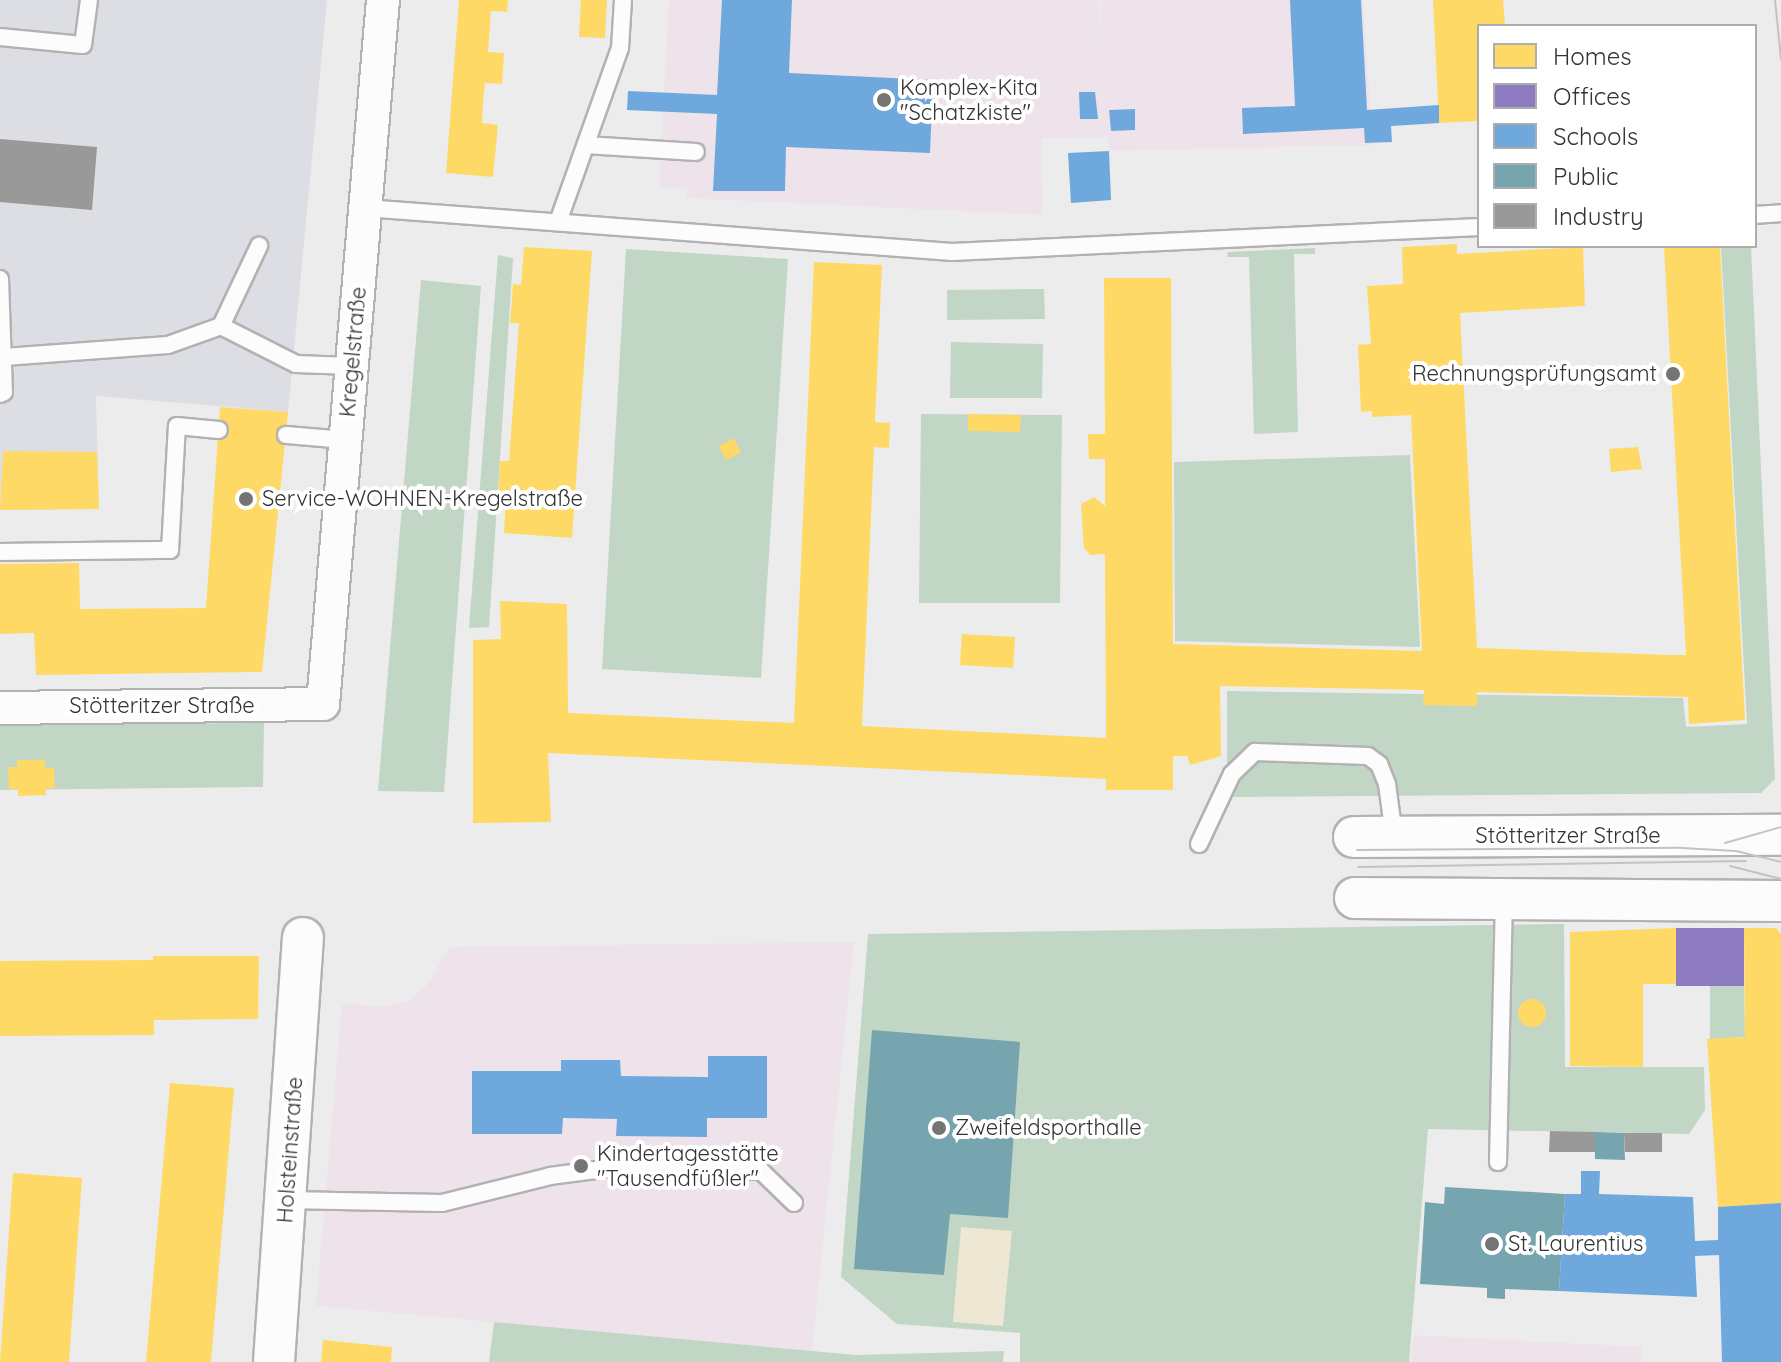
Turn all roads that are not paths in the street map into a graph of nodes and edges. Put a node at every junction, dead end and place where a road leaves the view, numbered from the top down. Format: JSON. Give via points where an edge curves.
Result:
{"nodes":[{"id":1,"x":89,"y":0,"type":"edge"},
{"id":2,"x":383,"y":0,"type":"edge"},
{"id":3,"x":623,"y":0,"type":"edge"},
{"id":4,"x":0,"y":37,"type":"edge"},
{"id":5,"x":586,"y":145,"type":"junction"},
{"id":6,"x":696,"y":152,"type":"dead end"},
{"id":7,"x":365,"y":208,"type":"junction"},
{"id":8,"x":1781,"y":213,"type":"edge"},
{"id":9,"x":1757,"y":215,"type":"edge"},
{"id":10,"x":558,"y":222,"type":"junction"},
{"id":11,"x":1477,"y":227,"type":"edge"},
{"id":12,"x":259,"y":246,"type":"dead end"},
{"id":13,"x":0,"y":279,"type":"edge"},
{"id":14,"x":221,"y":326,"type":"junction"},
{"id":15,"x":4,"y":357,"type":"junction"},
{"id":16,"x":352,"y":366,"type":"junction"},
{"id":17,"x":0,"y":394,"type":"edge"},
{"id":18,"x":219,"y":430,"type":"dead end"},
{"id":19,"x":286,"y":435,"type":"dead end"},
{"id":20,"x":346,"y":440,"type":"junction"},
{"id":21,"x":0,"y":552,"type":"edge"},
{"id":22,"x":323,"y":704,"type":"joint"},
{"id":23,"x":0,"y":708,"type":"edge"},
{"id":24,"x":1781,"y":835,"type":"edge"},
{"id":25,"x":1354,"y":837,"type":"dead end"},
{"id":26,"x":1394,"y":837,"type":"junction"},
{"id":27,"x":1199,"y":844,"type":"dead end"},
{"id":28,"x":1355,"y":898,"type":"dead end"},
{"id":29,"x":1504,"y":901,"type":"junction"},
{"id":30,"x":1781,"y":901,"type":"edge"},
{"id":31,"x":303,"y":938,"type":"dead end"},
{"id":32,"x":1498,"y":1162,"type":"dead end"},
{"id":33,"x":286,"y":1200,"type":"junction"},
{"id":34,"x":794,"y":1203,"type":"dead end"},
{"id":35,"x":274,"y":1362,"type":"edge"}],
"edges":[{"from":1,"to":4,"type":"lane","via":[[83,45]]},
{"from":2,"to":7,"type":"street","name":"Kregelstraße"},
{"from":3,"to":5,"type":"lane","via":[[620,48]]},
{"from":5,"to":6,"type":"lane"},
{"from":5,"to":10,"type":"lane"},
{"from":7,"to":10,"type":"lane"},
{"from":7,"to":16,"type":"street","name":"Kregelstraße"},
{"from":8,"to":9,"type":"lane"},
{"from":10,"to":11,"type":"lane","via":[[952,252]]},
{"from":12,"to":14,"type":"lane"},
{"from":13,"to":15,"type":"lane"},
{"from":14,"to":15,"type":"lane","via":[[168,345]]},
{"from":14,"to":16,"type":"lane","via":[[296,364]]},
{"from":15,"to":17,"type":"lane"},
{"from":16,"to":20,"type":"street","name":"Kregelstraße"},
{"from":18,"to":21,"type":"lane","via":[[177,426],[170,550]]},
{"from":19,"to":20,"type":"lane"},
{"from":20,"to":22,"type":"street","name":"Kregelstraße"},
{"from":22,"to":23,"type":"street","name":"Stötteritzer Straße"},
{"from":24,"to":26,"type":"street","name":"Stötteritzer Straße"},
{"from":25,"to":26,"type":"street","name":"Stötteritzer Straße"},
{"from":26,"to":27,"type":"lane","via":[[1387,784],[1379,764],[1368,756],[1255,752],[1232,774]]},
{"from":28,"to":29,"type":"street"},
{"from":29,"to":30,"type":"street"},
{"from":29,"to":32,"type":"lane"},
{"from":31,"to":33,"type":"street","name":"Holsteinstraße"},
{"from":33,"to":34,"type":"lane","via":[[442,1203],[550,1176],[618,1167],[761,1171]]},
{"from":33,"to":35,"type":"street","name":"Holsteinstraße"}]}
